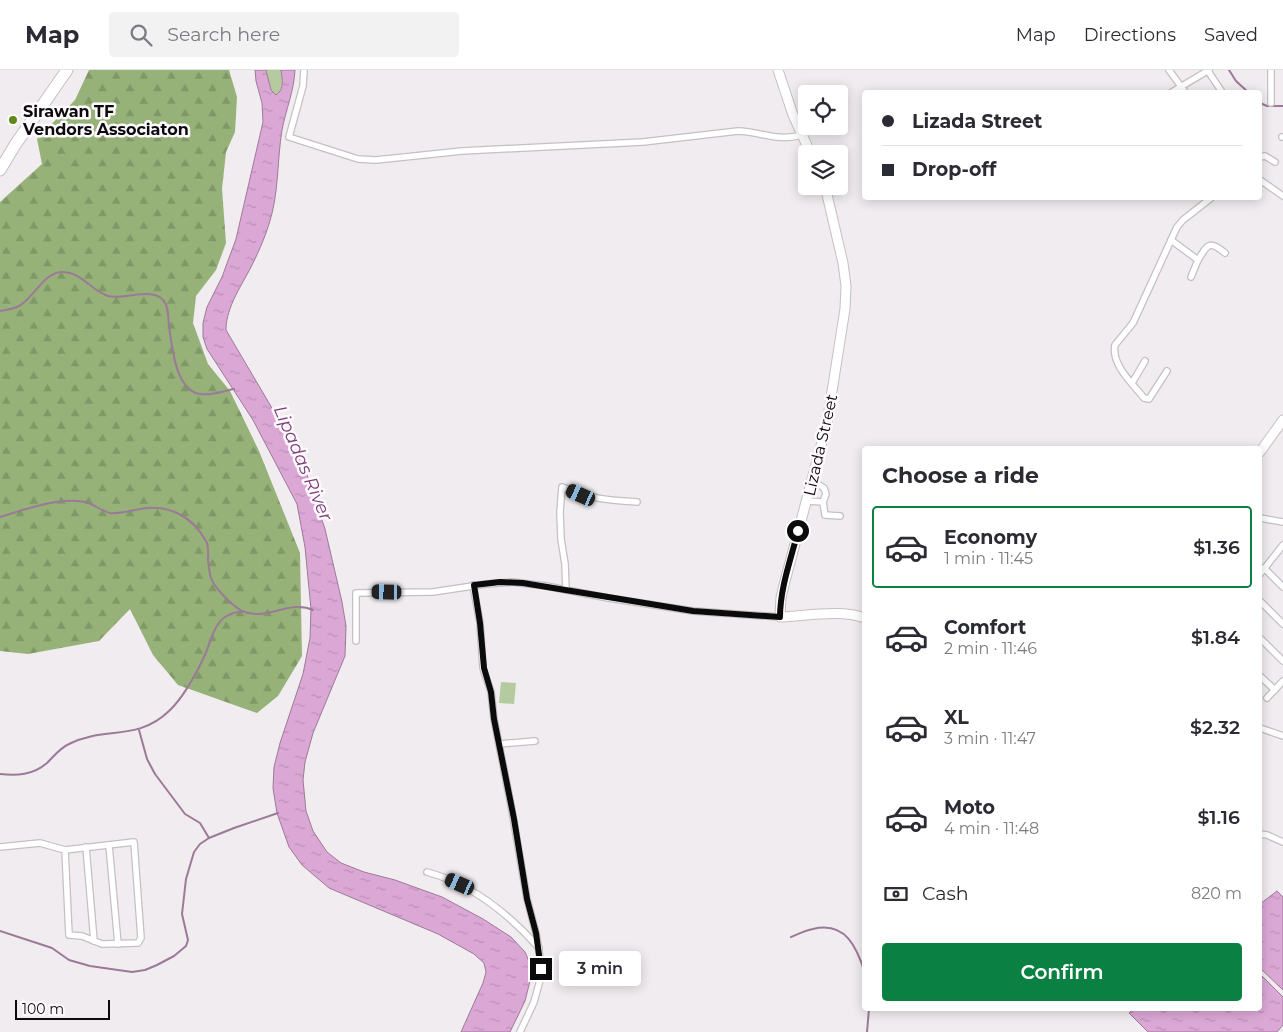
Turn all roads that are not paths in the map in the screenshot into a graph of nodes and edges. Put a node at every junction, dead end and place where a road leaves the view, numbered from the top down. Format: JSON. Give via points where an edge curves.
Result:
{"nodes":[{"id":1,"x":67,"y":70,"type":"edge"},
{"id":2,"x":304,"y":70,"type":"edge"},
{"id":3,"x":778,"y":70,"type":"edge"},
{"id":4,"x":1169,"y":70,"type":"edge"},
{"id":5,"x":1209,"y":70,"type":"edge"},
{"id":6,"x":1271,"y":70,"type":"edge"},
{"id":7,"x":1182,"y":86,"type":"junction"},
{"id":8,"x":1175,"y":90,"type":"edge"},
{"id":9,"x":1184,"y":90,"type":"edge"},
{"id":10,"x":1221,"y":90,"type":"edge"},
{"id":11,"x":1272,"y":103,"type":"dead end"},
{"id":12,"x":798,"y":126,"type":"edge"},
{"id":13,"x":802,"y":135,"type":"joint"},
{"id":14,"x":807,"y":145,"type":"edge"},
{"id":15,"x":1262,"y":157,"type":"edge"},
{"id":16,"x":1274,"y":162,"type":"dead end"},
{"id":17,"x":0,"y":170,"type":"edge"},
{"id":18,"x":1262,"y":181,"type":"edge"},
{"id":19,"x":827,"y":195,"type":"edge"},
{"id":20,"x":1283,"y":196,"type":"edge"},
{"id":21,"x":1208,"y":200,"type":"edge"},
{"id":22,"x":1171,"y":240,"type":"junction"},
{"id":23,"x":1225,"y":253,"type":"dead end"},
{"id":24,"x":1198,"y":260,"type":"junction"},
{"id":25,"x":1191,"y":277,"type":"dead end"},
{"id":26,"x":1145,"y":361,"type":"dead end"},
{"id":27,"x":1167,"y":371,"type":"dead end"},
{"id":28,"x":1132,"y":383,"type":"junction"},
{"id":29,"x":1283,"y":420,"type":"edge"},
{"id":30,"x":1262,"y":449,"type":"edge"},
{"id":31,"x":813,"y":481,"type":"junction"},
{"id":32,"x":807,"y":501,"type":"junction"},
{"id":33,"x":637,"y":502,"type":"dead end"},
{"id":34,"x":824,"y":502,"type":"junction"},
{"id":35,"x":840,"y":516,"type":"dead end"},
{"id":36,"x":1262,"y":518,"type":"edge"},
{"id":37,"x":1283,"y":522,"type":"edge"},
{"id":38,"x":1282,"y":547,"type":"edge"},
{"id":39,"x":1262,"y":571,"type":"edge"},
{"id":40,"x":474,"y":585,"type":"junction"},
{"id":41,"x":1283,"y":587,"type":"edge"},
{"id":42,"x":566,"y":590,"type":"junction"},
{"id":43,"x":1262,"y":603,"type":"edge"},
{"id":44,"x":780,"y":617,"type":"junction"},
{"id":45,"x":862,"y":617,"type":"edge"},
{"id":46,"x":1283,"y":624,"type":"edge"},
{"id":47,"x":1262,"y":640,"type":"edge"},
{"id":48,"x":356,"y":641,"type":"dead end"},
{"id":49,"x":1283,"y":661,"type":"edge"},
{"id":50,"x":1262,"y":678,"type":"edge"},
{"id":51,"x":1283,"y":682,"type":"edge"},
{"id":52,"x":1275,"y":690,"type":"junction"},
{"id":53,"x":1267,"y":698,"type":"dead end"},
{"id":54,"x":1262,"y":729,"type":"edge"},
{"id":55,"x":1283,"y":736,"type":"edge"},
{"id":56,"x":535,"y":741,"type":"dead end"},
{"id":57,"x":499,"y":744,"type":"junction"},
{"id":58,"x":1262,"y":834,"type":"edge"},
{"id":59,"x":1283,"y":842,"type":"edge"},
{"id":60,"x":109,"y":845,"type":"junction"},
{"id":61,"x":0,"y":847,"type":"edge"},
{"id":62,"x":86,"y":847,"type":"junction"},
{"id":63,"x":65,"y":850,"type":"junction"},
{"id":64,"x":426,"y":872,"type":"dead end"},
{"id":65,"x":94,"y":941,"type":"junction"},
{"id":66,"x":118,"y":944,"type":"junction"},
{"id":67,"x":538,"y":948,"type":"junction"},
{"id":68,"x":520,"y":1032,"type":"edge"}],
"edges":[{"from":1,"to":17,"type":"highway"},
{"from":2,"to":13,"type":"street","via":[[303,86],[289,137],[358,159],[643,142],[738,131],[784,138]]},
{"from":3,"to":12,"type":"street"},
{"from":4,"to":7,"type":"street"},
{"from":5,"to":7,"type":"street"},
{"from":5,"to":10,"type":"street"},
{"from":6,"to":11,"type":"street"},
{"from":7,"to":8,"type":"street"},
{"from":7,"to":9,"type":"street"},
{"from":13,"to":14,"type":"street"},
{"from":15,"to":16,"type":"street"},
{"from":18,"to":20,"type":"street"},
{"from":19,"to":31,"type":"street","name":"Lizada Street","via":[[843,263],[845,309],[827,424]]},
{"from":21,"to":22,"type":"street","via":[[1183,220]]},
{"from":22,"to":24,"type":"street"},
{"from":22,"to":28,"type":"street","via":[[1133,323],[1115,345],[1118,364]]},
{"from":23,"to":24,"type":"street","via":[[1211,245]]},
{"from":24,"to":25,"type":"street"},
{"from":26,"to":28,"type":"street"},
{"from":27,"to":28,"type":"street","via":[[1150,399],[1144,398]]},
{"from":29,"to":30,"type":"street"},
{"from":31,"to":32,"type":"street","name":"Lizada Street"},
{"from":31,"to":34,"type":"street","via":[[824,488]]},
{"from":32,"to":34,"type":"street"},
{"from":32,"to":44,"type":"street","name":"Lizada Street","via":[[784,585]]},
{"from":33,"to":42,"type":"street","via":[[594,498],[562,487],[561,539]]},
{"from":34,"to":35,"type":"street","via":[[825,515]]},
{"from":36,"to":37,"type":"street"},
{"from":38,"to":39,"type":"street"},
{"from":39,"to":41,"type":"street"},
{"from":40,"to":42,"type":"street","via":[[512,582]]},
{"from":40,"to":48,"type":"street","via":[[433,592],[356,593]]},
{"from":40,"to":57,"type":"street","via":[[484,668]]},
{"from":42,"to":44,"type":"street","via":[[693,611]]},
{"from":43,"to":46,"type":"street"},
{"from":44,"to":45,"type":"street","via":[[848,614]]},
{"from":47,"to":49,"type":"street"},
{"from":50,"to":52,"type":"street"},
{"from":51,"to":52,"type":"street"},
{"from":52,"to":53,"type":"street"},
{"from":54,"to":55,"type":"street"},
{"from":56,"to":57,"type":"street"},
{"from":57,"to":67,"type":"street"},
{"from":58,"to":59,"type":"street"},
{"from":60,"to":62,"type":"street"},
{"from":60,"to":66,"type":"street"},
{"from":60,"to":66,"type":"street","via":[[134,842],[141,938],[138,943]]},
{"from":61,"to":63,"type":"street","via":[[40,843]]},
{"from":62,"to":63,"type":"street"},
{"from":62,"to":65,"type":"street"},
{"from":63,"to":65,"type":"street","via":[[69,935]]},
{"from":64,"to":67,"type":"street","via":[[444,876],[479,895],[504,914]]},
{"from":65,"to":66,"type":"street"},
{"from":67,"to":68,"type":"street","via":[[540,980]]}]}
